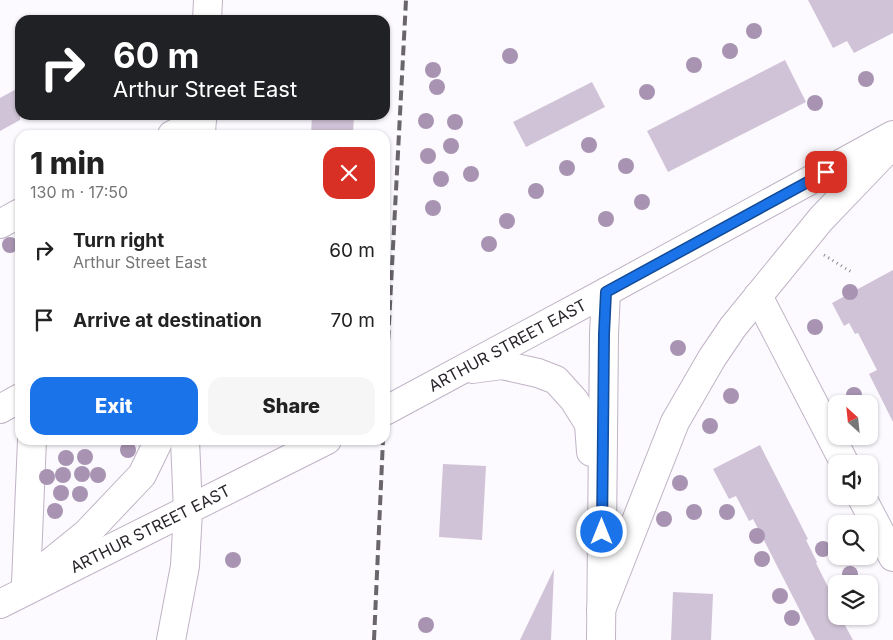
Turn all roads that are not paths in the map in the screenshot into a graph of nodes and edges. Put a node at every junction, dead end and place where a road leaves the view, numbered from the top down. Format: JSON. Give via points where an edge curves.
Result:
{"nodes":[{"id":1,"x":208,"y":0,"type":"edge"},
{"id":2,"x":207,"y":15,"type":"edge"},
{"id":3,"x":202,"y":123,"type":"edge"},
{"id":4,"x":184,"y":130,"type":"edge"},
{"id":5,"x":893,"y":135,"type":"edge"},
{"id":6,"x":893,"y":144,"type":"edge"},
{"id":7,"x":15,"y":216,"type":"edge"},
{"id":8,"x":0,"y":224,"type":"edge"},
{"id":9,"x":606,"y":292,"type":"junction"},
{"id":10,"x":758,"y":296,"type":"junction"},
{"id":11,"x":461,"y":371,"type":"junction"},
{"id":12,"x":15,"y":401,"type":"edge"},
{"id":13,"x":390,"y":408,"type":"edge"},
{"id":14,"x":0,"y":409,"type":"edge"},
{"id":15,"x":32,"y":445,"type":"edge"},
{"id":16,"x":157,"y":445,"type":"edge"},
{"id":17,"x":185,"y":445,"type":"edge"},
{"id":18,"x":317,"y":445,"type":"edge"},
{"id":19,"x":839,"y":455,"type":"edge"},
{"id":20,"x":866,"y":505,"type":"edge"},
{"id":21,"x":188,"y":511,"type":"junction"},
{"id":22,"x":893,"y":557,"type":"edge"},
{"id":23,"x":26,"y":583,"type":"junction"},
{"id":24,"x":0,"y":604,"type":"edge"},
{"id":25,"x":602,"y":610,"type":"junction"},
{"id":26,"x":172,"y":640,"type":"edge"},
{"id":27,"x":601,"y":640,"type":"edge"}],
"edges":[{"from":1,"to":2,"type":"main road"},
{"from":3,"to":4,"type":"main road"},
{"from":5,"to":9,"type":"main road","name":"ARTHUR STREET EAST"},
{"from":6,"to":10,"type":"main road","via":[[821,219]]},
{"from":7,"to":8,"type":"main road"},
{"from":9,"to":11,"type":"main road","name":"ARTHUR STREET EAST"},
{"from":9,"to":25,"type":"main road"},
{"from":10,"to":19,"type":"main road"},
{"from":10,"to":25,"type":"main road","via":[[727,335],[675,422]]},
{"from":11,"to":13,"type":"main road","name":"ARTHUR STREET EAST"},
{"from":11,"to":25,"type":"main road","via":[[502,365],[556,380],[589,424]]},
{"from":12,"to":14,"type":"main road"},
{"from":15,"to":23,"type":"main road"},
{"from":16,"to":23,"type":"main road","via":[[142,475],[130,488],[86,534]]},
{"from":17,"to":21,"type":"main road"},
{"from":18,"to":21,"type":"main road","name":"ARTHUR STREET EAST"},
{"from":20,"to":22,"type":"main road"},
{"from":21,"to":24,"type":"main road","name":"ARTHUR STREET EAST"},
{"from":21,"to":26,"type":"main road","via":[[185,566]]},
{"from":23,"to":24,"type":"main road"},
{"from":25,"to":27,"type":"main road"}]}
